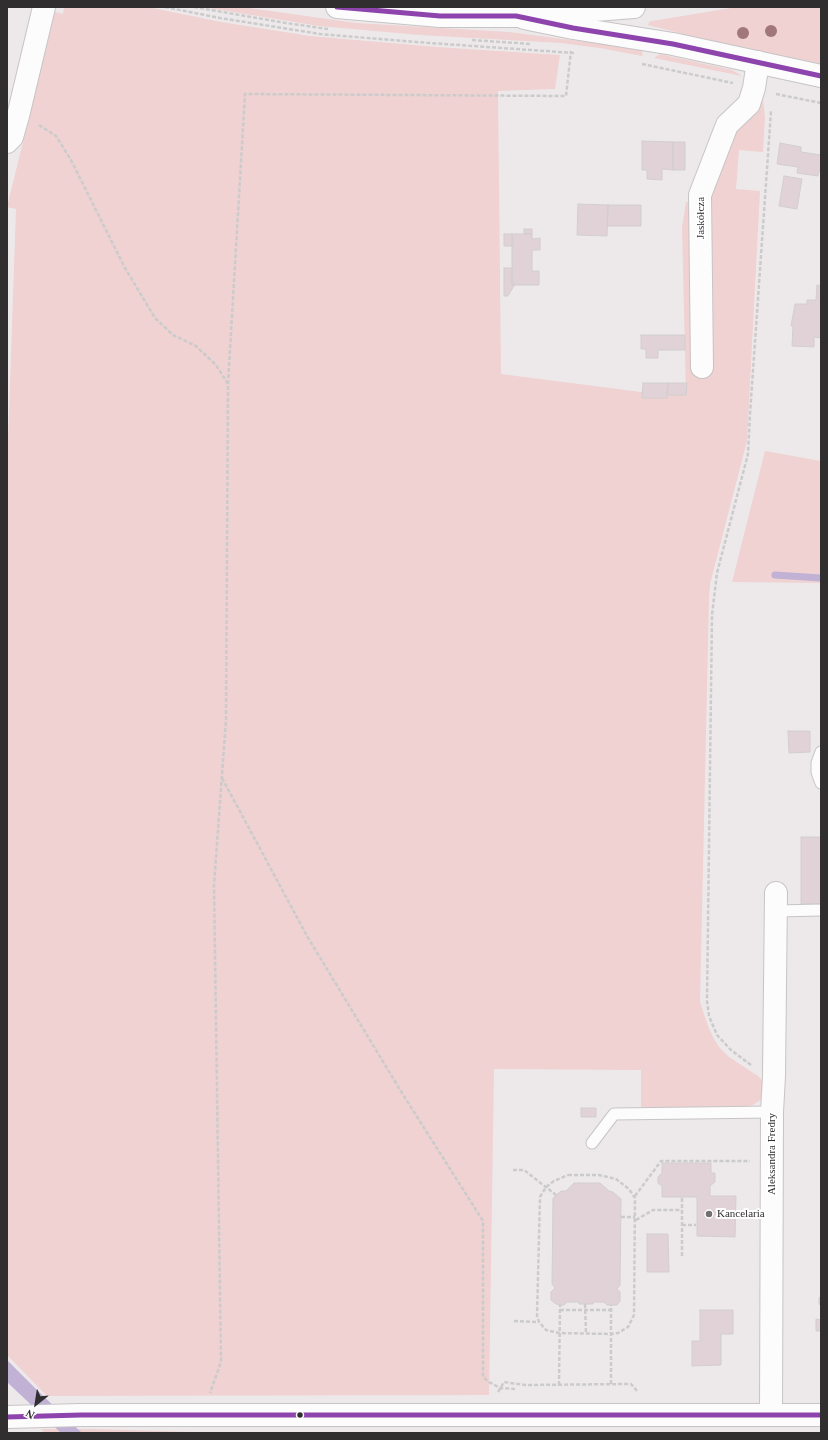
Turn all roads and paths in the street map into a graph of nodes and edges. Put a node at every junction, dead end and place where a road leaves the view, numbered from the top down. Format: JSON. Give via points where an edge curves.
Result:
{"nodes":[{"id":1,"x":44,"y":7,"type":"edge"},
{"id":2,"x":165,"y":7,"type":"edge"},
{"id":3,"x":194,"y":7,"type":"edge"},
{"id":4,"x":337,"y":7,"type":"edge"},
{"id":5,"x":634,"y":7,"type":"edge"},
{"id":6,"x":516,"y":16,"type":"junction"},
{"id":7,"x":334,"y":29,"type":"dead end"},
{"id":8,"x":470,"y":40,"type":"dead end"},
{"id":9,"x":533,"y":44,"type":"dead end"},
{"id":10,"x":572,"y":47,"type":"dead end"},
{"id":11,"x":571,"y":52,"type":"junction"},
{"id":12,"x":578,"y":53,"type":"dead end"},
{"id":13,"x":758,"y":62,"type":"junction"},
{"id":14,"x":641,"y":63,"type":"dead end"},
{"id":15,"x":821,"y":76,"type":"edge"},
{"id":16,"x":763,"y":93,"type":"junction"},
{"id":17,"x":821,"y":103,"type":"edge"},
{"id":18,"x":771,"y":109,"type":"dead end"},
{"id":19,"x":18,"y":116,"type":"junction"},
{"id":20,"x":7,"y":142,"type":"edge"},
{"id":21,"x":702,"y":367,"type":"dead end"},
{"id":22,"x":228,"y":384,"type":"junction"},
{"id":23,"x":821,"y":752,"type":"edge"},
{"id":24,"x":222,"y":778,"type":"junction"},
{"id":25,"x":821,"y":783,"type":"edge"},
{"id":26,"x":776,"y":902,"type":"joint"},
{"id":27,"x":821,"y":910,"type":"edge"},
{"id":28,"x":774,"y":1076,"type":"junction"},
{"id":29,"x":772,"y":1112,"type":"junction"},
{"id":30,"x":592,"y":1143,"type":"dead end"},
{"id":31,"x":772,"y":1161,"type":"junction"},
{"id":32,"x":513,"y":1170,"type":"dead end"},
{"id":33,"x":546,"y":1187,"type":"junction"},
{"id":34,"x":556,"y":1195,"type":"dead end"},
{"id":35,"x":635,"y":1196,"type":"junction"},
{"id":36,"x":682,"y":1197,"type":"dead end"},
{"id":37,"x":682,"y":1210,"type":"junction"},
{"id":38,"x":621,"y":1217,"type":"dead end"},
{"id":39,"x":635,"y":1218,"type":"junction"},
{"id":40,"x":682,"y":1225,"type":"junction"},
{"id":41,"x":696,"y":1225,"type":"dead end"},
{"id":42,"x":682,"y":1256,"type":"dead end"},
{"id":43,"x":585,"y":1304,"type":"dead end"},
{"id":44,"x":560,"y":1305,"type":"dead end"},
{"id":45,"x":611,"y":1305,"type":"dead end"},
{"id":46,"x":560,"y":1310,"type":"junction"},
{"id":47,"x":585,"y":1310,"type":"junction"},
{"id":48,"x":611,"y":1310,"type":"junction"},
{"id":49,"x":514,"y":1321,"type":"dead end"},
{"id":50,"x":539,"y":1322,"type":"junction"},
{"id":51,"x":559,"y":1333,"type":"junction"},
{"id":52,"x":586,"y":1334,"type":"junction"},
{"id":53,"x":611,"y":1334,"type":"junction"},
{"id":54,"x":559,"y":1384,"type":"dead end"},
{"id":55,"x":611,"y":1384,"type":"dead end"},
{"id":56,"x":515,"y":1389,"type":"dead end"},
{"id":57,"x":208,"y":1415,"type":"junction"},
{"id":58,"x":771,"y":1415,"type":"junction"},
{"id":59,"x":821,"y":1415,"type":"edge"},
{"id":60,"x":11,"y":1417,"type":"edge"}],
"edges":[{"from":1,"to":19,"type":"street"},
{"from":2,"to":11,"type":"path","via":[[320,34]]},
{"from":3,"to":7,"type":"path"},
{"from":4,"to":6,"type":"street","via":[[440,16]]},
{"from":5,"to":6,"type":"street"},
{"from":6,"to":13,"type":"street"},
{"from":8,"to":9,"type":"path"},
{"from":10,"to":11,"type":"path"},
{"from":11,"to":12,"type":"path"},
{"from":11,"to":22,"type":"path","via":[[566,96],[245,94]]},
{"from":13,"to":15,"type":"street"},
{"from":13,"to":16,"type":"street","name":"Jaskółcza"},
{"from":14,"to":16,"type":"path"},
{"from":16,"to":17,"type":"path"},
{"from":16,"to":21,"type":"street","name":"Jaskółcza","via":[[727,125],[700,195]]},
{"from":18,"to":28,"type":"path","via":[[748,454],[714,593],[707,1001],[712,1026],[724,1044],[748,1064]]},
{"from":19,"to":20,"type":"street","via":[[12,137]]},
{"from":19,"to":22,"type":"path","via":[[38,124],[56,136],[71,160],[125,268],[155,318],[173,335],[196,346],[216,365]]},
{"from":22,"to":24,"type":"path","via":[[226,720]]},
{"from":23,"to":25,"type":"lane","via":[[817,763]]},
{"from":24,"to":56,"type":"path","via":[[307,936],[483,1222],[483,1377],[500,1388]]},
{"from":24,"to":57,"type":"path","via":[[214,885],[221,1362],[209,1396]]},
{"from":26,"to":27,"type":"lane"},
{"from":26,"to":28,"type":"street","name":"Aleksandra Fredry"},
{"from":28,"to":29,"type":"street","name":"Aleksandra Fredry"},
{"from":29,"to":30,"type":"lane","via":[[614,1114]]},
{"from":29,"to":31,"type":"street","name":"Aleksandra Fredry"},
{"from":31,"to":35,"type":"path","via":[[661,1161]]},
{"from":31,"to":58,"type":"street","name":"Aleksandra Fredry"},
{"from":32,"to":33,"type":"path","via":[[524,1170]]},
{"from":33,"to":34,"type":"path"},
{"from":33,"to":35,"type":"path","via":[[568,1175],[599,1175],[616,1179]]},
{"from":33,"to":50,"type":"path","via":[[539,1202]]},
{"from":35,"to":39,"type":"path"},
{"from":36,"to":37,"type":"path"},
{"from":37,"to":39,"type":"path","via":[[653,1210]]},
{"from":37,"to":40,"type":"path"},
{"from":38,"to":39,"type":"path"},
{"from":39,"to":53,"type":"path","via":[[634,1314],[624,1331]]},
{"from":40,"to":41,"type":"path"},
{"from":40,"to":42,"type":"path"},
{"from":43,"to":47,"type":"path"},
{"from":44,"to":46,"type":"path"},
{"from":45,"to":48,"type":"path"},
{"from":46,"to":47,"type":"path"},
{"from":46,"to":51,"type":"path"},
{"from":47,"to":48,"type":"path"},
{"from":47,"to":52,"type":"path"},
{"from":48,"to":53,"type":"path"},
{"from":49,"to":50,"type":"path"},
{"from":50,"to":51,"type":"path","via":[[546,1330]]},
{"from":51,"to":52,"type":"path"},
{"from":51,"to":54,"type":"path"},
{"from":52,"to":53,"type":"path"},
{"from":53,"to":55,"type":"path"},
{"from":57,"to":58,"type":"street"},
{"from":57,"to":60,"type":"street"},
{"from":58,"to":59,"type":"street"}]}
